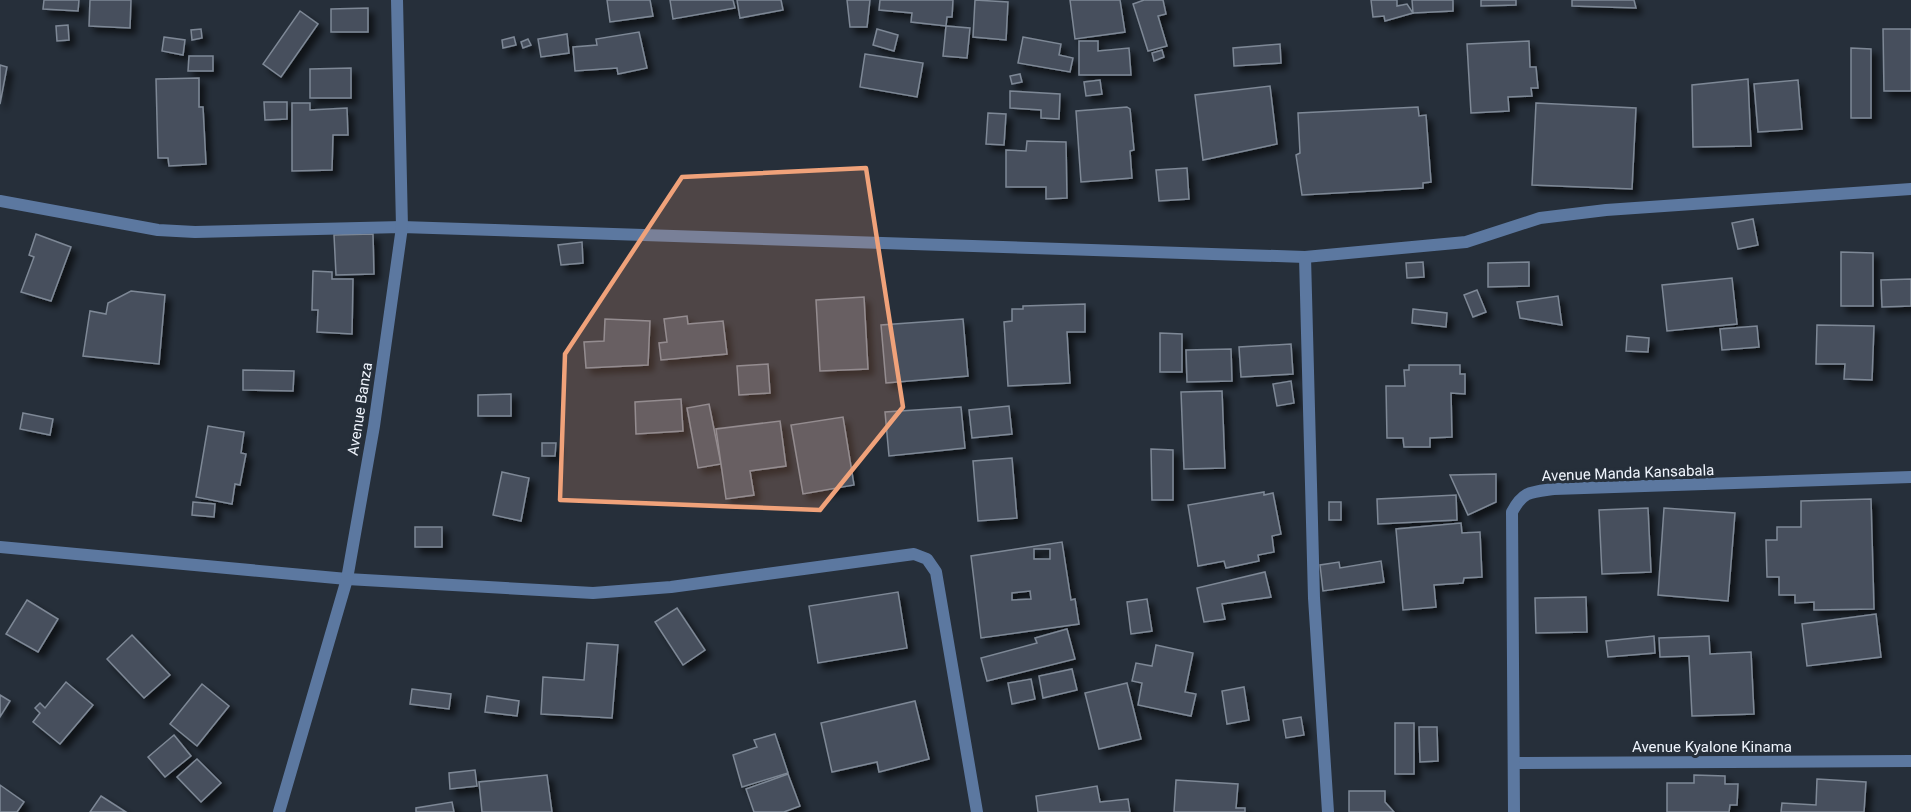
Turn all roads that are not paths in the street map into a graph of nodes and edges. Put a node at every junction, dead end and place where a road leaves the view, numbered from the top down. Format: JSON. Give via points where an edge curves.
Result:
{"nodes":[{"id":1,"x":397,"y":0,"type":"edge"},
{"id":2,"x":1911,"y":189,"type":"edge"},
{"id":3,"x":0,"y":201,"type":"edge"},
{"id":4,"x":402,"y":227,"type":"junction"},
{"id":5,"x":1305,"y":256,"type":"junction"},
{"id":6,"x":1911,"y":477,"type":"edge"},
{"id":7,"x":0,"y":547,"type":"edge"},
{"id":8,"x":347,"y":579,"type":"junction"},
{"id":9,"x":1911,"y":761,"type":"edge"},
{"id":10,"x":1514,"y":763,"type":"junction"},
{"id":11,"x":279,"y":812,"type":"edge"},
{"id":12,"x":977,"y":812,"type":"edge"},
{"id":13,"x":1328,"y":812,"type":"edge"},
{"id":14,"x":1514,"y":812,"type":"edge"}],
"edges":[{"from":1,"to":4,"type":"street","name":"Avenue Banza"},
{"from":2,"to":5,"type":"street","via":[[1606,210],[1540,218],[1466,242]]},
{"from":3,"to":4,"type":"street","via":[[158,230]]},
{"from":4,"to":5,"type":"street"},
{"from":4,"to":8,"type":"street","name":"Avenue Banza","via":[[374,426]]},
{"from":5,"to":13,"type":"street","via":[[1314,598]]},
{"from":6,"to":10,"type":"street","name":"Avenue Manda Kansabala","via":[[1554,489],[1530,492],[1519,499],[1512,512]]},
{"from":7,"to":8,"type":"street"},
{"from":8,"to":11,"type":"street","name":"Avenue Banza"},
{"from":8,"to":12,"type":"street","via":[[593,593],[914,554],[927,559],[936,572]]},
{"from":9,"to":10,"type":"street","name":"Avenue Kyalone Kinama"},
{"from":10,"to":14,"type":"street","name":"Avenue Manda Kansabala"}]}
